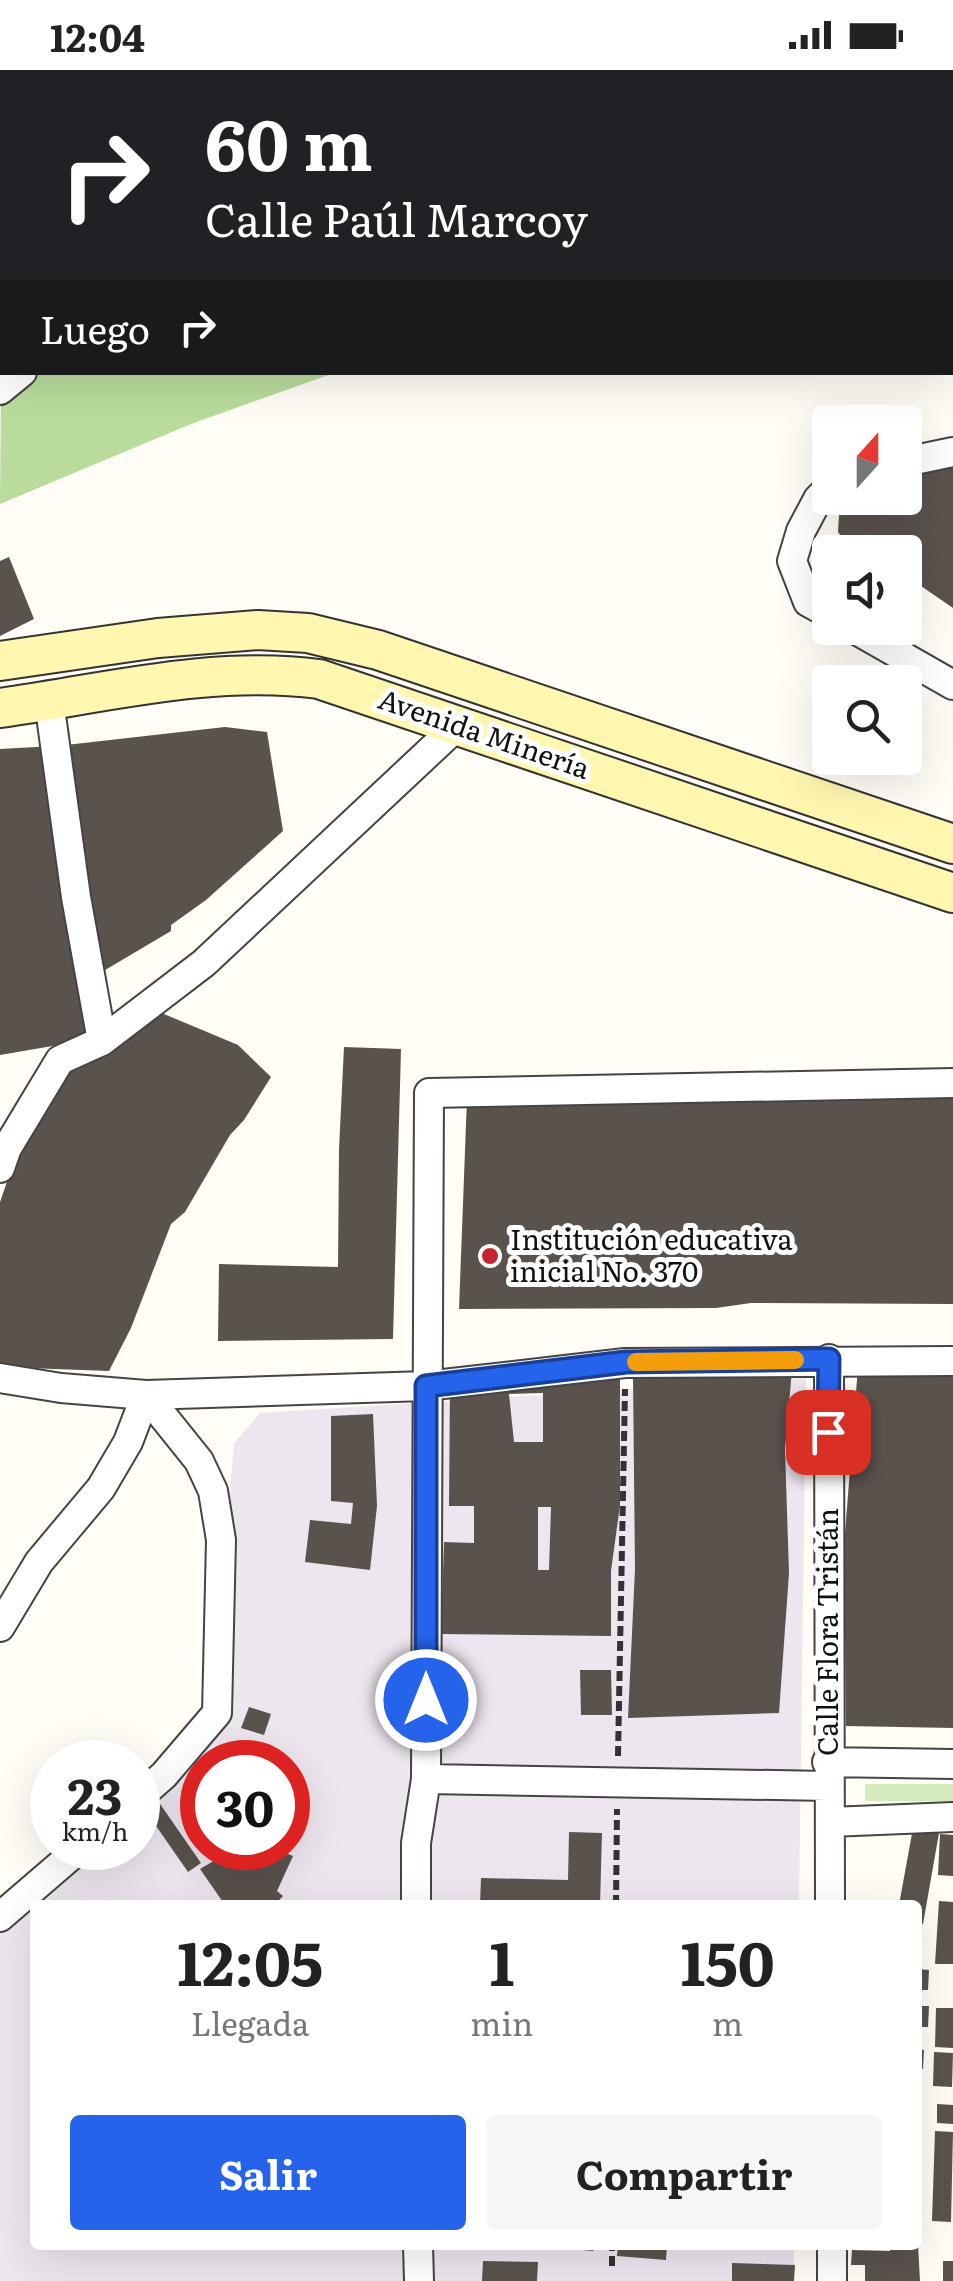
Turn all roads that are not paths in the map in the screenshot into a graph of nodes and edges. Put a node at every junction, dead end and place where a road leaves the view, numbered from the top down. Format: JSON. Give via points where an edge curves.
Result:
{"nodes":[{"id":1,"x":953,"y":452,"type":"edge"},
{"id":2,"x":922,"y":458,"type":"edge"},
{"id":3,"x":812,"y":510,"type":"edge"},
{"id":4,"x":812,"y":604,"type":"edge"},
{"id":5,"x":882,"y":645,"type":"edge"},
{"id":6,"x":0,"y":661,"type":"edge"},
{"id":7,"x":953,"y":686,"type":"edge"},
{"id":8,"x":49,"y":701,"type":"junction"},
{"id":9,"x":0,"y":708,"type":"edge"},
{"id":10,"x":458,"y":725,"type":"junction"},
{"id":11,"x":953,"y":844,"type":"edge"},
{"id":12,"x":953,"y":893,"type":"edge"},
{"id":13,"x":102,"y":1041,"type":"junction"},
{"id":14,"x":953,"y":1083,"type":"edge"},
{"id":15,"x":0,"y":1168,"type":"edge"},
{"id":16,"x":829,"y":1359,"type":"junction"},
{"id":17,"x":953,"y":1360,"type":"edge"},
{"id":18,"x":0,"y":1378,"type":"edge"},
{"id":19,"x":426,"y":1386,"type":"junction"},
{"id":20,"x":146,"y":1395,"type":"junction"},
{"id":21,"x":0,"y":1627,"type":"edge"},
{"id":22,"x":953,"y":1764,"type":"edge"},
{"id":23,"x":828,"y":1774,"type":"junction"},
{"id":24,"x":426,"y":1778,"type":"junction"},
{"id":25,"x":160,"y":1779,"type":"edge"},
{"id":26,"x":953,"y":1817,"type":"edge"},
{"id":27,"x":830,"y":1822,"type":"junction"},
{"id":28,"x":54,"y":1870,"type":"edge"},
{"id":29,"x":416,"y":1900,"type":"edge"},
{"id":30,"x":830,"y":1900,"type":"edge"},
{"id":31,"x":0,"y":1917,"type":"edge"},
{"id":32,"x":418,"y":2250,"type":"edge"},
{"id":33,"x":832,"y":2250,"type":"edge"},
{"id":34,"x":418,"y":2281,"type":"edge"},
{"id":35,"x":832,"y":2281,"type":"edge"}],
"edges":[{"from":1,"to":2,"type":"street"},
{"from":3,"to":4,"type":"street","via":[[792,561]]},
{"from":5,"to":7,"type":"street"},
{"from":6,"to":11,"type":"main road","name":"Avenida Minería","via":[[158,638],[308,633],[378,650]]},
{"from":8,"to":9,"type":"main road","name":"Avenida Minería"},
{"from":8,"to":10,"type":"main road","name":"Avenida Minería","via":[[233,674],[282,674],[319,679]]},
{"from":8,"to":13,"type":"street"},
{"from":10,"to":12,"type":"main road","name":"Avenida Minería"},
{"from":10,"to":13,"type":"street","via":[[204,963]]},
{"from":13,"to":15,"type":"street","via":[[60,1060]]},
{"from":14,"to":19,"type":"street","via":[[429,1093]]},
{"from":16,"to":17,"type":"street"},
{"from":16,"to":19,"type":"street","via":[[626,1362]]},
{"from":16,"to":23,"type":"street","name":"Calle Flora Tristán"},
{"from":18,"to":20,"type":"street"},
{"from":19,"to":20,"type":"street"},
{"from":19,"to":24,"type":"street"},
{"from":20,"to":21,"type":"street","via":[[101,1488],[39,1562]]},
{"from":20,"to":25,"type":"street","via":[[200,1462],[213,1491],[221,1540],[217,1713]]},
{"from":22,"to":23,"type":"street"},
{"from":23,"to":24,"type":"street","via":[[618,1782]]},
{"from":23,"to":27,"type":"street","name":"Calle Flora Tristán"},
{"from":24,"to":29,"type":"street"},
{"from":26,"to":27,"type":"street"},
{"from":27,"to":30,"type":"street","name":"Calle Flora Tristán"},
{"from":28,"to":31,"type":"street"},
{"from":32,"to":34,"type":"street"},
{"from":33,"to":35,"type":"street"}]}
